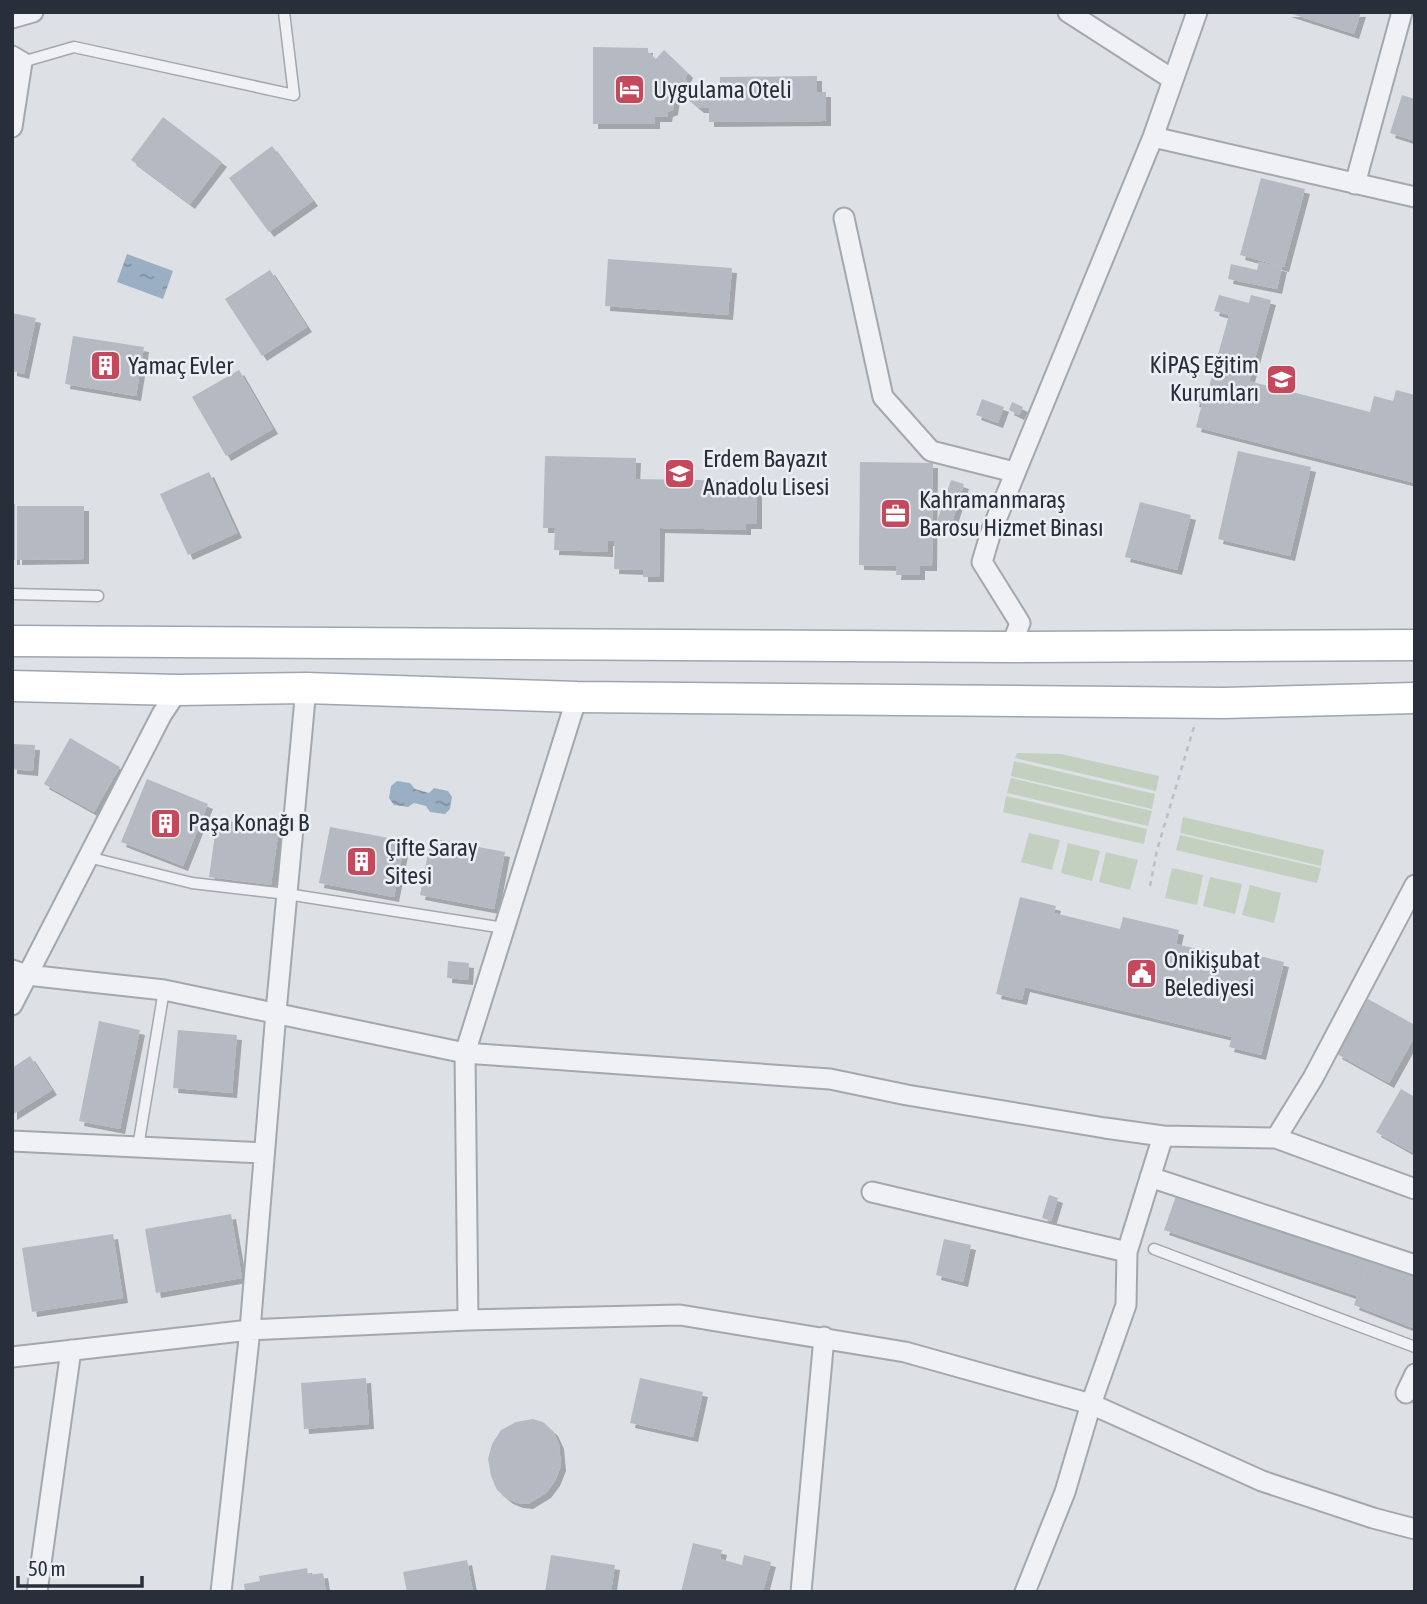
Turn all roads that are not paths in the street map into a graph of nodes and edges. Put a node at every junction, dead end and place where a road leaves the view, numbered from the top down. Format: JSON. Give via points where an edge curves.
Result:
{"nodes":[{"id":1,"x":33,"y":12,"type":"edge"},
{"id":2,"x":284,"y":12,"type":"edge"},
{"id":3,"x":1068,"y":12,"type":"edge"},
{"id":4,"x":1197,"y":12,"type":"edge"},
{"id":5,"x":1402,"y":12,"type":"edge"},
{"id":6,"x":12,"y":18,"type":"edge"},
{"id":7,"x":17,"y":59,"type":"edge"},
{"id":8,"x":1172,"y":79,"type":"junction"},
{"id":9,"x":12,"y":127,"type":"edge"},
{"id":10,"x":1153,"y":137,"type":"junction"},
{"id":11,"x":1355,"y":184,"type":"junction"},
{"id":12,"x":1415,"y":197,"type":"edge"},
{"id":13,"x":844,"y":218,"type":"dead end"},
{"id":14,"x":1014,"y":472,"type":"junction"},
{"id":15,"x":12,"y":594,"type":"edge"},
{"id":16,"x":98,"y":596,"type":"dead end"},
{"id":17,"x":12,"y":641,"type":"edge"},
{"id":18,"x":1415,"y":645,"type":"edge"},
{"id":19,"x":1011,"y":648,"type":"junction"},
{"id":20,"x":12,"y":686,"type":"edge"},
{"id":21,"x":306,"y":688,"type":"junction"},
{"id":22,"x":178,"y":690,"type":"junction"},
{"id":23,"x":577,"y":697,"type":"junction"},
{"id":24,"x":1415,"y":698,"type":"edge"},
{"id":25,"x":88,"y":857,"type":"junction"},
{"id":26,"x":1415,"y":885,"type":"edge"},
{"id":27,"x":287,"y":894,"type":"junction"},
{"id":28,"x":504,"y":928,"type":"junction"},
{"id":29,"x":20,"y":972,"type":"edge"},
{"id":30,"x":164,"y":990,"type":"junction"},
{"id":31,"x":12,"y":1005,"type":"edge"},
{"id":32,"x":276,"y":1012,"type":"junction"},
{"id":33,"x":465,"y":1053,"type":"junction"},
{"id":34,"x":1163,"y":1136,"type":"junction"},
{"id":35,"x":1276,"y":1138,"type":"junction"},
{"id":36,"x":12,"y":1141,"type":"edge"},
{"id":37,"x":138,"y":1147,"type":"junction"},
{"id":38,"x":264,"y":1153,"type":"junction"},
{"id":39,"x":1150,"y":1177,"type":"junction"},
{"id":40,"x":1415,"y":1189,"type":"edge"},
{"id":41,"x":872,"y":1192,"type":"dead end"},
{"id":42,"x":1154,"y":1249,"type":"dead end"},
{"id":43,"x":1127,"y":1252,"type":"junction"},
{"id":44,"x":1415,"y":1265,"type":"edge"},
{"id":45,"x":468,"y":1320,"type":"junction"},
{"id":46,"x":250,"y":1330,"type":"junction"},
{"id":47,"x":824,"y":1337,"type":"junction"},
{"id":48,"x":1415,"y":1347,"type":"edge"},
{"id":49,"x":71,"y":1350,"type":"junction"},
{"id":50,"x":12,"y":1357,"type":"edge"},
{"id":51,"x":1415,"y":1374,"type":"edge"},
{"id":52,"x":1406,"y":1393,"type":"dead end"},
{"id":53,"x":1091,"y":1405,"type":"junction"},
{"id":54,"x":1415,"y":1529,"type":"edge"},
{"id":55,"x":37,"y":1592,"type":"edge"},
{"id":56,"x":220,"y":1592,"type":"edge"},
{"id":57,"x":801,"y":1592,"type":"edge"},
{"id":58,"x":1025,"y":1592,"type":"edge"}],
"edges":[{"from":1,"to":6,"type":"street"},
{"from":2,"to":7,"type":"lane","via":[[294,95],[74,47]]},
{"from":3,"to":8,"type":"street"},
{"from":4,"to":8,"type":"street"},
{"from":5,"to":11,"type":"street"},
{"from":7,"to":9,"type":"street"},
{"from":8,"to":10,"type":"street"},
{"from":10,"to":11,"type":"street"},
{"from":10,"to":14,"type":"street"},
{"from":11,"to":12,"type":"street"},
{"from":13,"to":14,"type":"street","via":[[883,397],[931,451]]},
{"from":14,"to":19,"type":"street","via":[[982,562],[1020,623]]},
{"from":15,"to":16,"type":"lane"},
{"from":17,"to":19,"type":"main road"},
{"from":18,"to":19,"type":"main road"},
{"from":20,"to":22,"type":"main road"},
{"from":21,"to":22,"type":"main road"},
{"from":21,"to":23,"type":"main road"},
{"from":21,"to":27,"type":"street"},
{"from":22,"to":25,"type":"street"},
{"from":23,"to":24,"type":"main road","via":[[1200,703]]},
{"from":23,"to":28,"type":"street"},
{"from":25,"to":27,"type":"lane","via":[[192,883]]},
{"from":25,"to":29,"type":"street"},
{"from":26,"to":35,"type":"street","via":[[1313,1078]]},
{"from":27,"to":28,"type":"lane"},
{"from":27,"to":32,"type":"street"},
{"from":28,"to":33,"type":"street"},
{"from":29,"to":30,"type":"street"},
{"from":29,"to":31,"type":"street"},
{"from":30,"to":32,"type":"street"},
{"from":30,"to":37,"type":"lane"},
{"from":32,"to":33,"type":"street"},
{"from":32,"to":38,"type":"street"},
{"from":33,"to":34,"type":"street","via":[[830,1079]]},
{"from":33,"to":45,"type":"street"},
{"from":34,"to":35,"type":"street"},
{"from":34,"to":39,"type":"street"},
{"from":35,"to":40,"type":"street"},
{"from":36,"to":37,"type":"street"},
{"from":37,"to":38,"type":"street"},
{"from":38,"to":46,"type":"street"},
{"from":39,"to":43,"type":"street"},
{"from":39,"to":44,"type":"street"},
{"from":41,"to":43,"type":"street"},
{"from":42,"to":48,"type":"lane"},
{"from":43,"to":53,"type":"street","via":[[1126,1305]]},
{"from":45,"to":46,"type":"street"},
{"from":45,"to":47,"type":"street","via":[[680,1315]]},
{"from":46,"to":49,"type":"street"},
{"from":46,"to":56,"type":"street"},
{"from":47,"to":53,"type":"street","via":[[905,1352]]},
{"from":47,"to":57,"type":"street"},
{"from":49,"to":50,"type":"street"},
{"from":49,"to":55,"type":"street"},
{"from":51,"to":52,"type":"street"},
{"from":53,"to":54,"type":"street","via":[[1262,1481]]},
{"from":53,"to":58,"type":"street","via":[[1065,1492]]}]}
